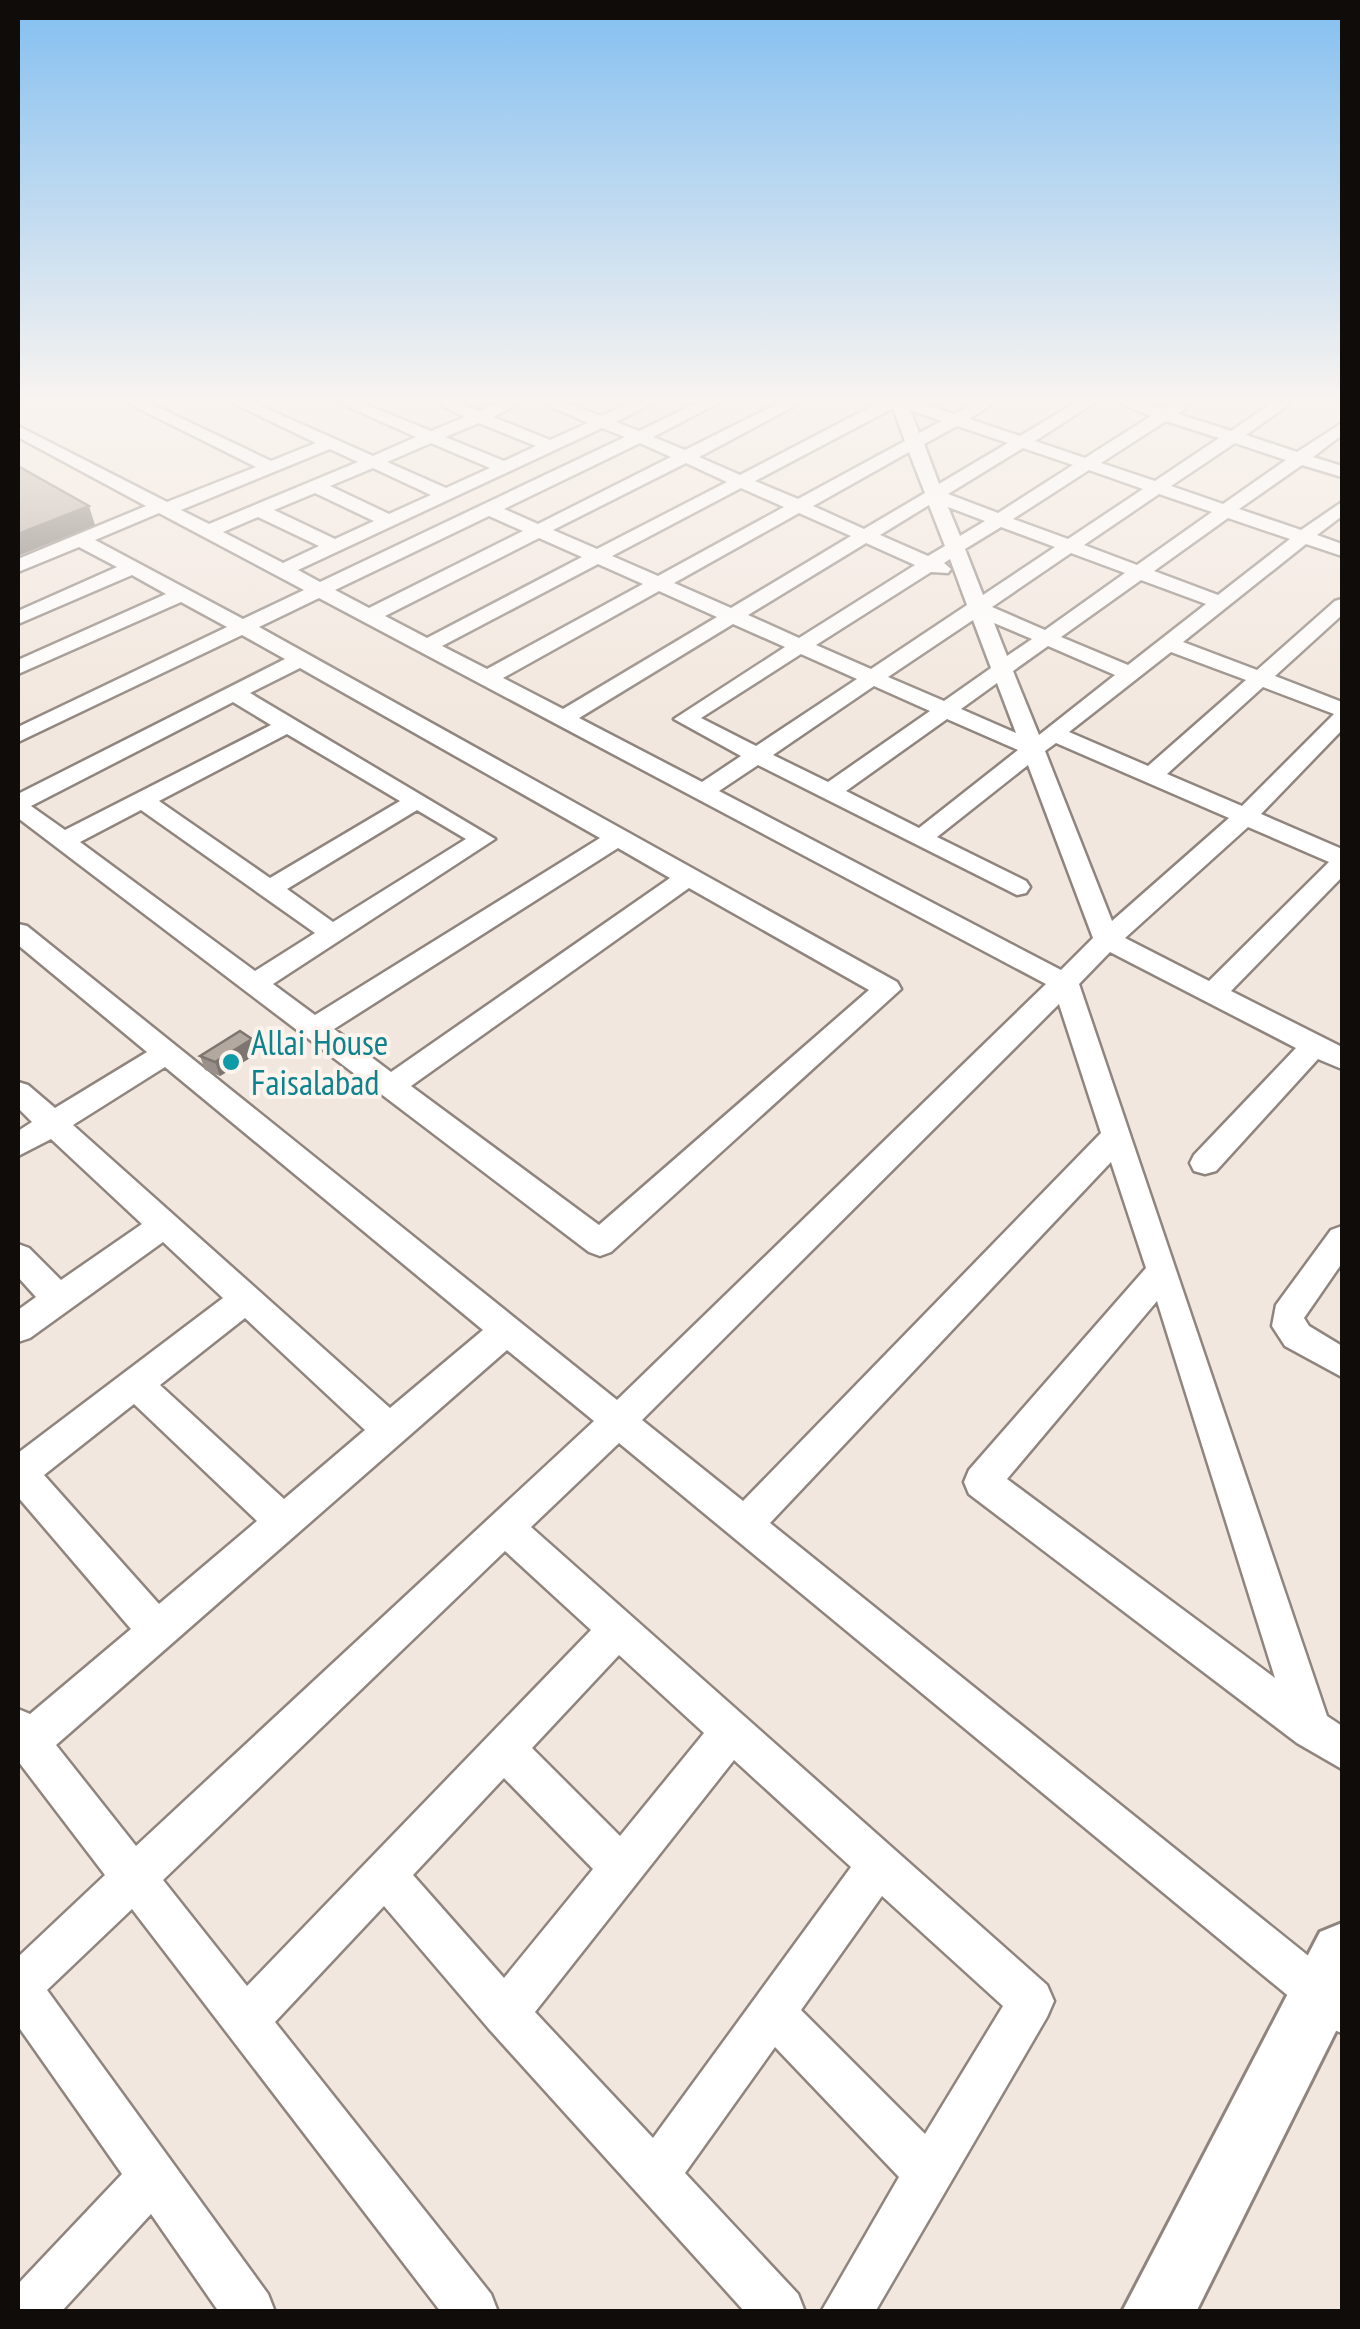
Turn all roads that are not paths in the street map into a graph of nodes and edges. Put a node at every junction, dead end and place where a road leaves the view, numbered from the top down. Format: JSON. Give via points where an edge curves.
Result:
{"nodes":[{"id":1,"x":146,"y":512,"type":"edge"},
{"id":2,"x":173,"y":512,"type":"edge"},
{"id":3,"x":255,"y":512,"type":"edge"},
{"id":4,"x":263,"y":512,"type":"edge"},
{"id":5,"x":370,"y":512,"type":"edge"},
{"id":6,"x":410,"y":512,"type":"edge"},
{"id":7,"x":483,"y":512,"type":"edge"},
{"id":8,"x":495,"y":512,"type":"edge"},
{"id":9,"x":576,"y":512,"type":"edge"},
{"id":10,"x":681,"y":512,"type":"edge"},
{"id":11,"x":787,"y":512,"type":"edge"},
{"id":12,"x":810,"y":512,"type":"edge"},
{"id":13,"x":906,"y":512,"type":"edge"},
{"id":14,"x":940,"y":512,"type":"edge"},
{"id":15,"x":980,"y":512,"type":"edge"},
{"id":16,"x":1012,"y":512,"type":"edge"},
{"id":17,"x":1122,"y":512,"type":"edge"},
{"id":18,"x":1225,"y":512,"type":"edge"},
{"id":19,"x":1228,"y":512,"type":"edge"},
{"id":20,"x":1336,"y":512,"type":"edge"},
{"id":21,"x":1000,"y":519,"type":"junction"},
{"id":22,"x":389,"y":521,"type":"junction"},
{"id":23,"x":209,"y":531,"type":"junction"},
{"id":24,"x":538,"y":531,"type":"junction"},
{"id":25,"x":865,"y":536,"type":"junction"},
{"id":26,"x":1304,"y":537,"type":"junction"},
{"id":27,"x":80,"y":540,"type":"junction"},
{"id":28,"x":334,"y":546,"type":"junction"},
{"id":29,"x":1069,"y":547,"type":"junction"},
{"id":30,"x":954,"y":548,"type":"junction"},
{"id":31,"x":1342,"y":550,"type":"edge"},
{"id":32,"x":597,"y":556,"type":"junction"},
{"id":33,"x":929,"y":564,"type":"junction"},
{"id":34,"x":18,"y":566,"type":"edge"},
{"id":35,"x":132,"y":568,"type":"junction"},
{"id":36,"x":283,"y":570,"type":"junction"},
{"id":37,"x":1139,"y":572,"type":"junction"},
{"id":38,"x":966,"y":580,"type":"junction"},
{"id":39,"x":658,"y":583,"type":"junction"},
{"id":40,"x":320,"y":590,"type":"junction"},
{"id":41,"x":182,"y":594,"type":"junction"},
{"id":42,"x":1221,"y":602,"type":"junction"},
{"id":43,"x":1342,"y":605,"type":"edge"},
{"id":44,"x":977,"y":608,"type":"junction"},
{"id":45,"x":369,"y":616,"type":"junction"},
{"id":46,"x":732,"y":616,"type":"junction"},
{"id":47,"x":18,"y":618,"type":"edge"},
{"id":48,"x":244,"y":627,"type":"junction"},
{"id":49,"x":1046,"y":638,"type":"junction"},
{"id":50,"x":1169,"y":644,"type":"junction"},
{"id":51,"x":427,"y":646,"type":"junction"},
{"id":52,"x":800,"y":646,"type":"junction"},
{"id":53,"x":299,"y":660,"type":"junction"},
{"id":54,"x":18,"y":668,"type":"edge"},
{"id":55,"x":1001,"y":670,"type":"junction"},
{"id":56,"x":1130,"y":674,"type":"junction"},
{"id":57,"x":1264,"y":676,"type":"junction"},
{"id":58,"x":486,"y":678,"type":"junction"},
{"id":59,"x":873,"y":678,"type":"junction"},
{"id":60,"x":234,"y":693,"type":"junction"},
{"id":61,"x":1342,"y":708,"type":"edge"},
{"id":62,"x":946,"y":710,"type":"junction"},
{"id":63,"x":563,"y":718,"type":"junction"},
{"id":64,"x":1342,"y":718,"type":"edge"},
{"id":65,"x":287,"y":725,"type":"junction"},
{"id":66,"x":1054,"y":734,"type":"junction"},
{"id":67,"x":18,"y":735,"type":"edge"},
{"id":68,"x":1032,"y":749,"type":"junction"},
{"id":69,"x":756,"y":756,"type":"junction"},
{"id":70,"x":1150,"y":777,"type":"junction"},
{"id":71,"x":702,"y":792,"type":"junction"},
{"id":72,"x":830,"y":792,"type":"junction"},
{"id":73,"x":142,"y":800,"type":"junction"},
{"id":74,"x":416,"y":801,"type":"junction"},
{"id":75,"x":18,"y":805,"type":"edge"},
{"id":76,"x":1246,"y":817,"type":"junction"},
{"id":77,"x":617,"y":838,"type":"junction"},
{"id":78,"x":921,"y":838,"type":"junction"},
{"id":79,"x":65,"y":840,"type":"junction"},
{"id":80,"x":1342,"y":861,"type":"edge"},
{"id":81,"x":688,"y":878,"type":"junction"},
{"id":82,"x":1016,"y":887,"type":"dead end"},
{"id":83,"x":269,"y":889,"type":"junction"},
{"id":84,"x":18,"y":932,"type":"edge"},
{"id":85,"x":334,"y":934,"type":"junction"},
{"id":86,"x":1107,"y":940,"type":"junction"},
{"id":87,"x":256,"y":983,"type":"junction"},
{"id":88,"x":1065,"y":983,"type":"junction"},
{"id":89,"x":1213,"y":993,"type":"junction"},
{"id":90,"x":316,"y":1028,"type":"junction"},
{"id":91,"x":1333,"y":1050,"type":"edge"},
{"id":92,"x":166,"y":1053,"type":"junction"},
{"id":93,"x":391,"y":1086,"type":"junction"},
{"id":94,"x":18,"y":1092,"type":"edge"},
{"id":95,"x":52,"y":1124,"type":"junction"},
{"id":96,"x":1117,"y":1136,"type":"junction"},
{"id":97,"x":18,"y":1145,"type":"edge"},
{"id":98,"x":1204,"y":1163,"type":"dead end"},
{"id":99,"x":164,"y":1225,"type":"junction"},
{"id":100,"x":1342,"y":1239,"type":"edge"},
{"id":101,"x":18,"y":1257,"type":"edge"},
{"id":102,"x":1164,"y":1271,"type":"junction"},
{"id":103,"x":58,"y":1298,"type":"junction"},
{"id":104,"x":246,"y":1299,"type":"junction"},
{"id":105,"x":18,"y":1328,"type":"edge"},
{"id":106,"x":506,"y":1330,"type":"junction"},
{"id":107,"x":1342,"y":1362,"type":"edge"},
{"id":108,"x":136,"y":1384,"type":"junction"},
{"id":109,"x":618,"y":1421,"type":"junction"},
{"id":110,"x":390,"y":1430,"type":"junction"},
{"id":111,"x":18,"y":1473,"type":"edge"},
{"id":112,"x":283,"y":1522,"type":"junction"},
{"id":113,"x":745,"y":1524,"type":"junction"},
{"id":114,"x":505,"y":1528,"type":"junction"},
{"id":115,"x":157,"y":1630,"type":"junction"},
{"id":116,"x":618,"y":1630,"type":"junction"},
{"id":117,"x":1311,"y":1729,"type":"junction"},
{"id":118,"x":731,"y":1731,"type":"junction"},
{"id":119,"x":22,"y":1735,"type":"edge"},
{"id":120,"x":1342,"y":1748,"type":"edge"},
{"id":121,"x":504,"y":1749,"type":"junction"},
{"id":122,"x":879,"y":1864,"type":"junction"},
{"id":123,"x":621,"y":1868,"type":"junction"},
{"id":124,"x":384,"y":1874,"type":"junction"},
{"id":125,"x":133,"y":1878,"type":"junction"},
{"id":126,"x":1336,"y":1986,"type":"edge"},
{"id":127,"x":18,"y":1987,"type":"edge"},
{"id":128,"x":772,"y":2012,"type":"junction"},
{"id":129,"x":505,"y":2013,"type":"junction"},
{"id":130,"x":245,"y":2021,"type":"junction"},
{"id":131,"x":929,"y":2173,"type":"junction"},
{"id":132,"x":655,"y":2175,"type":"junction"},
{"id":133,"x":153,"y":2176,"type":"junction"},
{"id":134,"x":26,"y":2312,"type":"edge"},
{"id":135,"x":250,"y":2312,"type":"edge"},
{"id":136,"x":473,"y":2312,"type":"edge"},
{"id":137,"x":780,"y":2312,"type":"edge"},
{"id":138,"x":846,"y":2312,"type":"edge"},
{"id":139,"x":1158,"y":2312,"type":"edge"}],
"edges":[{"from":1,"to":27,"type":"street","via":[[102,523]]},
{"from":2,"to":23,"type":"street"},
{"from":3,"to":23,"type":"street"},
{"from":4,"to":28,"type":"street"},
{"from":5,"to":22,"type":"street"},
{"from":6,"to":22,"type":"street"},
{"from":7,"to":40,"type":"street"},
{"from":8,"to":24,"type":"street"},
{"from":9,"to":24,"type":"street"},
{"from":10,"to":32,"type":"street"},
{"from":11,"to":39,"type":"street"},
{"from":12,"to":25,"type":"street"},
{"from":13,"to":25,"type":"street"},
{"from":14,"to":30,"type":"street"},
{"from":15,"to":21,"type":"street"},
{"from":16,"to":21,"type":"street"},
{"from":17,"to":29,"type":"street"},
{"from":18,"to":37,"type":"street"},
{"from":19,"to":26,"type":"street"},
{"from":20,"to":26,"type":"street"},
{"from":21,"to":29,"type":"street"},
{"from":21,"to":30,"type":"street"},
{"from":22,"to":28,"type":"street"},
{"from":23,"to":36,"type":"street"},
{"from":24,"to":32,"type":"street"},
{"from":24,"to":45,"type":"street"},
{"from":25,"to":33,"type":"street"},
{"from":25,"to":46,"type":"street"},
{"from":26,"to":31,"type":"street"},
{"from":26,"to":42,"type":"street"},
{"from":27,"to":34,"type":"street"},
{"from":27,"to":35,"type":"street"},
{"from":28,"to":36,"type":"street"},
{"from":29,"to":37,"type":"street"},
{"from":29,"to":44,"type":"street"},
{"from":30,"to":33,"type":"street"},
{"from":30,"to":38,"type":"street"},
{"from":32,"to":39,"type":"street"},
{"from":32,"to":51,"type":"street"},
{"from":33,"to":38,"type":"street"},
{"from":33,"to":52,"type":"street"},
{"from":35,"to":41,"type":"street"},
{"from":35,"to":47,"type":"street"},
{"from":36,"to":40,"type":"street"},
{"from":37,"to":42,"type":"street"},
{"from":37,"to":49,"type":"street"},
{"from":38,"to":44,"type":"street"},
{"from":39,"to":46,"type":"street"},
{"from":39,"to":58,"type":"street"},
{"from":40,"to":45,"type":"street"},
{"from":40,"to":48,"type":"street"},
{"from":41,"to":48,"type":"street"},
{"from":41,"to":54,"type":"street"},
{"from":42,"to":50,"type":"street"},
{"from":43,"to":57,"type":"street"},
{"from":44,"to":49,"type":"street"},
{"from":44,"to":55,"type":"street"},
{"from":44,"to":59,"type":"street"},
{"from":45,"to":51,"type":"street"},
{"from":46,"to":52,"type":"street"},
{"from":46,"to":63,"type":"street"},
{"from":48,"to":53,"type":"street"},
{"from":48,"to":67,"type":"street"},
{"from":49,"to":55,"type":"street"},
{"from":49,"to":56,"type":"street"},
{"from":50,"to":56,"type":"street"},
{"from":50,"to":57,"type":"street"},
{"from":51,"to":58,"type":"street"},
{"from":52,"to":59,"type":"street"},
{"from":52,"to":69,"type":"street","via":[[685,719]]},
{"from":53,"to":60,"type":"street"},
{"from":53,"to":77,"type":"street"},
{"from":55,"to":62,"type":"street"},
{"from":55,"to":68,"type":"street"},
{"from":56,"to":66,"type":"street"},
{"from":57,"to":61,"type":"street"},
{"from":57,"to":70,"type":"street"},
{"from":58,"to":63,"type":"street"},
{"from":59,"to":62,"type":"street"},
{"from":59,"to":69,"type":"street"},
{"from":60,"to":65,"type":"street"},
{"from":60,"to":75,"type":"street"},
{"from":62,"to":68,"type":"street"},
{"from":62,"to":72,"type":"street"},
{"from":63,"to":71,"type":"street"},
{"from":64,"to":76,"type":"street"},
{"from":65,"to":73,"type":"street"},
{"from":65,"to":74,"type":"street"},
{"from":66,"to":68,"type":"street"},
{"from":66,"to":70,"type":"street"},
{"from":68,"to":78,"type":"street"},
{"from":68,"to":86,"type":"street"},
{"from":69,"to":71,"type":"street"},
{"from":69,"to":72,"type":"street"},
{"from":70,"to":76,"type":"street"},
{"from":71,"to":88,"type":"street"},
{"from":72,"to":78,"type":"street"},
{"from":73,"to":79,"type":"street"},
{"from":73,"to":83,"type":"street"},
{"from":74,"to":83,"type":"street"},
{"from":74,"to":85,"type":"street","via":[[483,838]]},
{"from":75,"to":79,"type":"street"},
{"from":76,"to":80,"type":"street"},
{"from":76,"to":86,"type":"street"},
{"from":77,"to":81,"type":"street"},
{"from":77,"to":90,"type":"street"},
{"from":78,"to":82,"type":"street"},
{"from":79,"to":87,"type":"street"},
{"from":80,"to":89,"type":"street"},
{"from":81,"to":93,"type":"street"},
{"from":81,"to":93,"type":"street","via":[[888,989],[600,1243]]},
{"from":83,"to":85,"type":"street"},
{"from":84,"to":92,"type":"street"},
{"from":85,"to":87,"type":"street"},
{"from":86,"to":88,"type":"street"},
{"from":86,"to":89,"type":"street"},
{"from":87,"to":90,"type":"street"},
{"from":88,"to":96,"type":"street"},
{"from":88,"to":109,"type":"street"},
{"from":89,"to":91,"type":"street"},
{"from":90,"to":93,"type":"street"},
{"from":91,"to":98,"type":"street"},
{"from":92,"to":95,"type":"street"},
{"from":92,"to":106,"type":"street"},
{"from":94,"to":95,"type":"street"},
{"from":95,"to":97,"type":"street"},
{"from":95,"to":99,"type":"street"},
{"from":96,"to":102,"type":"street"},
{"from":96,"to":113,"type":"street"},
{"from":99,"to":103,"type":"street"},
{"from":99,"to":104,"type":"street"},
{"from":100,"to":107,"type":"street","via":[[1288,1315],[1288,1326]]},
{"from":101,"to":103,"type":"street"},
{"from":102,"to":117,"type":"street"},
{"from":102,"to":117,"type":"street","via":[[982,1482]]},
{"from":103,"to":105,"type":"street"},
{"from":104,"to":108,"type":"street"},
{"from":104,"to":110,"type":"street"},
{"from":106,"to":109,"type":"street"},
{"from":106,"to":110,"type":"street"},
{"from":108,"to":111,"type":"street"},
{"from":108,"to":112,"type":"street"},
{"from":109,"to":113,"type":"street"},
{"from":109,"to":114,"type":"street"},
{"from":110,"to":112,"type":"street"},
{"from":111,"to":115,"type":"street"},
{"from":112,"to":115,"type":"street"},
{"from":113,"to":126,"type":"street"},
{"from":114,"to":116,"type":"street"},
{"from":114,"to":125,"type":"street"},
{"from":115,"to":119,"type":"street"},
{"from":116,"to":118,"type":"street"},
{"from":116,"to":121,"type":"street"},
{"from":117,"to":120,"type":"street"},
{"from":118,"to":122,"type":"street"},
{"from":118,"to":123,"type":"street"},
{"from":119,"to":125,"type":"street"},
{"from":121,"to":123,"type":"street"},
{"from":121,"to":124,"type":"street"},
{"from":122,"to":128,"type":"street"},
{"from":122,"to":131,"type":"street","via":[[1031,2001]]},
{"from":123,"to":129,"type":"street"},
{"from":124,"to":129,"type":"street"},
{"from":124,"to":130,"type":"street"},
{"from":125,"to":127,"type":"street"},
{"from":125,"to":130,"type":"street"},
{"from":126,"to":139,"type":"main road"},
{"from":127,"to":133,"type":"street"},
{"from":128,"to":131,"type":"street"},
{"from":128,"to":132,"type":"street"},
{"from":129,"to":132,"type":"street"},
{"from":130,"to":136,"type":"street"},
{"from":131,"to":138,"type":"street"},
{"from":132,"to":137,"type":"street"},
{"from":133,"to":134,"type":"street"},
{"from":133,"to":135,"type":"street"}]}
